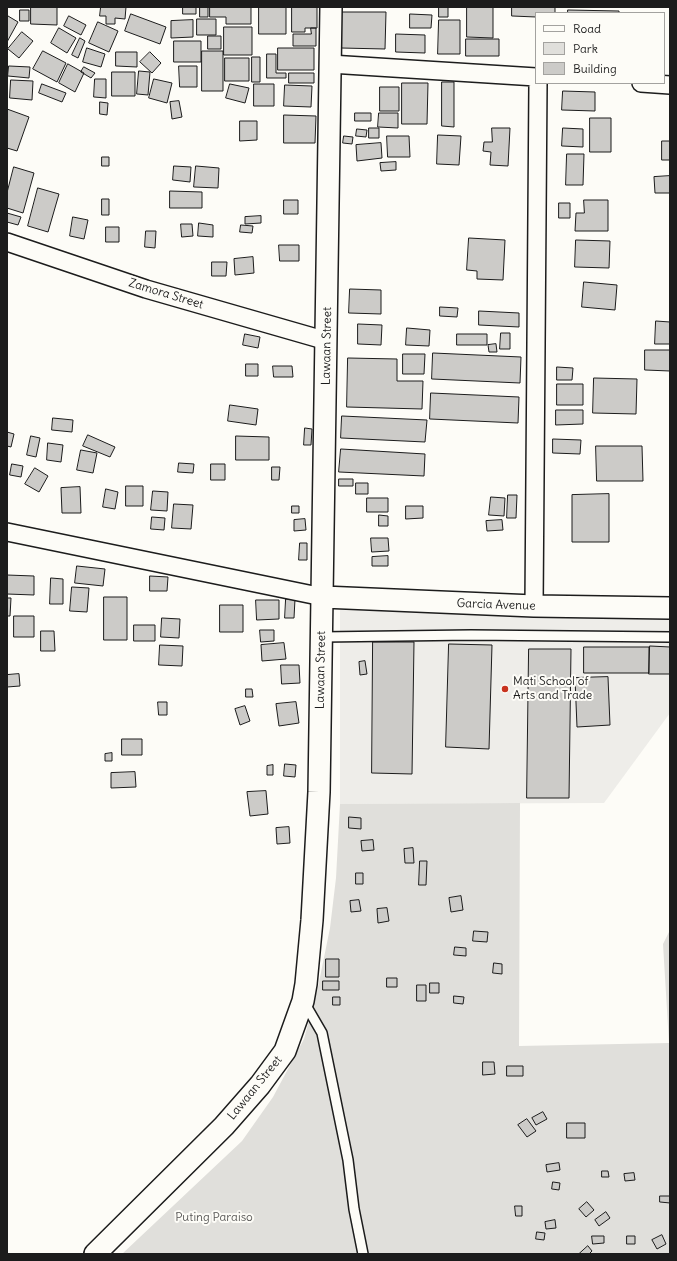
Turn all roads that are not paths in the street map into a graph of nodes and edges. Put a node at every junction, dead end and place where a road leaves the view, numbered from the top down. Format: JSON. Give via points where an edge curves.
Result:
{"nodes":[{"id":1,"x":331,"y":7,"type":"edge"},
{"id":2,"x":330,"y":64,"type":"junction"},
{"id":3,"x":535,"y":77,"type":"edge"},
{"id":4,"x":538,"y":84,"type":"edge"},
{"id":5,"x":656,"y":84,"type":"edge"},
{"id":6,"x":670,"y":85,"type":"edge"},
{"id":7,"x":7,"y":242,"type":"edge"},
{"id":8,"x":327,"y":342,"type":"junction"},
{"id":9,"x":7,"y":532,"type":"edge"},
{"id":10,"x":323,"y":597,"type":"junction"},
{"id":11,"x":534,"y":606,"type":"junction"},
{"id":12,"x":670,"y":608,"type":"edge"},
{"id":13,"x":322,"y":637,"type":"junction"},
{"id":14,"x":670,"y":637,"type":"edge"},
{"id":15,"x":303,"y":1001,"type":"junction"},
{"id":16,"x":94,"y":1254,"type":"edge"},
{"id":17,"x":363,"y":1254,"type":"edge"}],
"edges":[{"from":1,"to":2,"type":"street","name":"Lawaan Street"},
{"from":2,"to":3,"type":"street"},
{"from":2,"to":8,"type":"street","name":"Lawaan Street"},
{"from":4,"to":11,"type":"street"},
{"from":5,"to":6,"type":"street"},
{"from":7,"to":8,"type":"street","name":"Zamora Street","via":[[146,289]]},
{"from":8,"to":10,"type":"street","name":"Lawaan Street"},
{"from":9,"to":10,"type":"street"},
{"from":10,"to":11,"type":"street","name":"Garcia Avenue"},
{"from":10,"to":13,"type":"street","name":"Lawaan Street"},
{"from":11,"to":12,"type":"street","name":"Garcia Avenue"},
{"from":13,"to":14,"type":"lane"},
{"from":13,"to":15,"type":"street","name":"Lawaan Street","via":[[319,792],[312,920]]},
{"from":15,"to":16,"type":"street","name":"Lawaan Street","via":[[285,1052],[260,1085],[224,1126]]},
{"from":15,"to":17,"type":"lane","via":[[322,1033],[348,1160]]}]}
